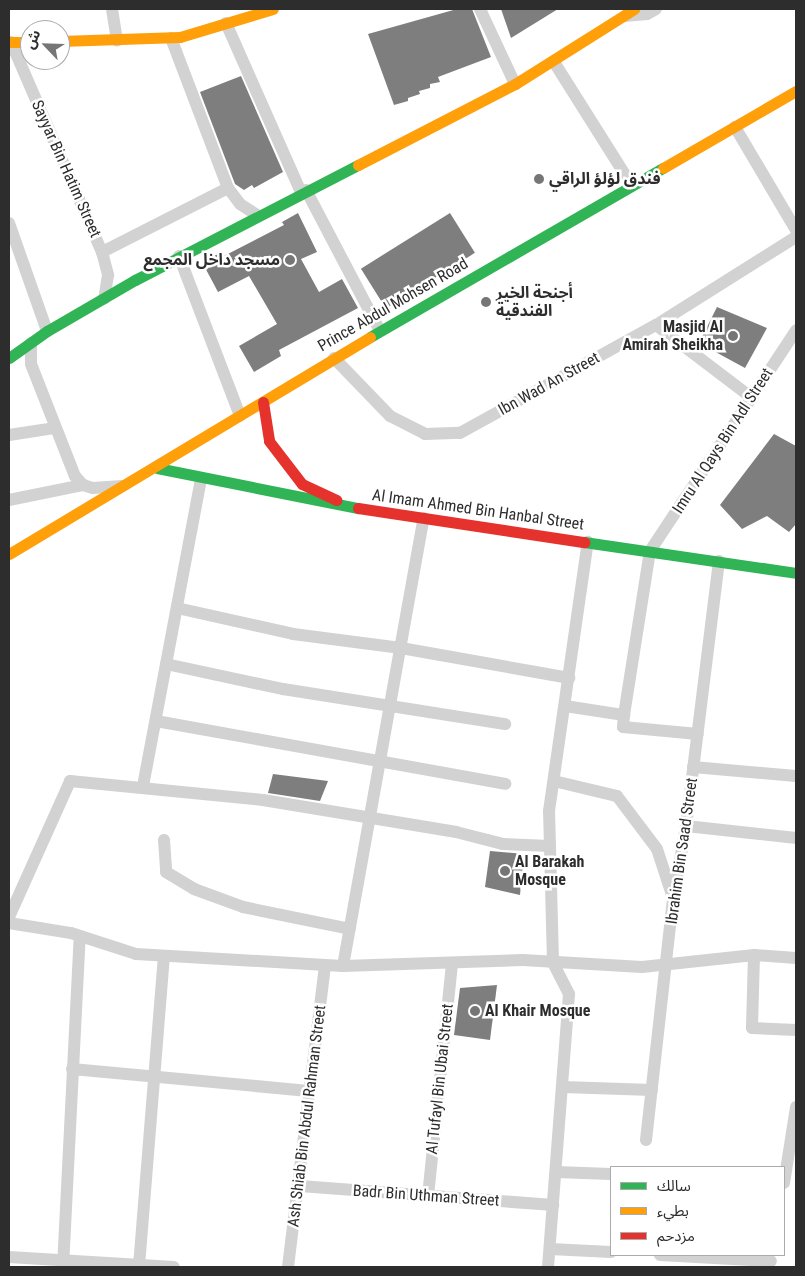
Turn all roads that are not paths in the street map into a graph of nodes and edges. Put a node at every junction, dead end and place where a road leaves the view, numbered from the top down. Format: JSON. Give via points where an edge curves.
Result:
{"nodes":[{"id":1,"x":112,"y":9,"type":"edge"},
{"id":2,"x":273,"y":9,"type":"edge"},
{"id":3,"x":480,"y":9,"type":"edge"},
{"id":4,"x":656,"y":9,"type":"edge"},
{"id":5,"x":629,"y":12,"type":"edge"},
{"id":6,"x":226,"y":23,"type":"junction"},
{"id":7,"x":171,"y":38,"type":"junction"},
{"id":8,"x":117,"y":41,"type":"junction"},
{"id":9,"x":10,"y":42,"type":"edge"},
{"id":10,"x":70,"y":42,"type":"edge"},
{"id":11,"x":554,"y":62,"type":"junction"},
{"id":12,"x":515,"y":84,"type":"junction"},
{"id":13,"x":796,"y":91,"type":"edge"},
{"id":14,"x":735,"y":127,"type":"junction"},
{"id":15,"x":632,"y":186,"type":"junction"},
{"id":16,"x":228,"y":188,"type":"junction"},
{"id":17,"x":303,"y":191,"type":"junction"},
{"id":18,"x":257,"y":215,"type":"junction"},
{"id":19,"x":9,"y":224,"type":"edge"},
{"id":20,"x":796,"y":230,"type":"edge"},
{"id":21,"x":796,"y":237,"type":"edge"},
{"id":22,"x":102,"y":252,"type":"junction"},
{"id":23,"x":179,"y":256,"type":"junction"},
{"id":24,"x":104,"y":299,"type":"junction"},
{"id":25,"x":656,"y":325,"type":"junction"},
{"id":26,"x":796,"y":330,"type":"edge"},
{"id":27,"x":47,"y":331,"type":"junction"},
{"id":28,"x":380,"y":331,"type":"junction"},
{"id":29,"x":31,"y":343,"type":"junction"},
{"id":30,"x":9,"y":358,"type":"edge"},
{"id":31,"x":334,"y":358,"type":"junction"},
{"id":32,"x":752,"y":398,"type":"junction"},
{"id":33,"x":263,"y":402,"type":"junction"},
{"id":34,"x":240,"y":416,"type":"junction"},
{"id":35,"x":55,"y":428,"type":"junction"},
{"id":36,"x":9,"y":435,"type":"edge"},
{"id":37,"x":158,"y":468,"type":"junction"},
{"id":38,"x":201,"y":479,"type":"junction"},
{"id":39,"x":83,"y":485,"type":"junction"},
{"id":40,"x":122,"y":486,"type":"junction"},
{"id":41,"x":9,"y":500,"type":"edge"},
{"id":42,"x":356,"y":508,"type":"junction"},
{"id":43,"x":424,"y":518,"type":"junction"},
{"id":44,"x":588,"y":542,"type":"junction"},
{"id":45,"x":650,"y":552,"type":"junction"},
{"id":46,"x":9,"y":554,"type":"edge"},
{"id":47,"x":719,"y":561,"type":"junction"},
{"id":48,"x":796,"y":573,"type":"edge"},
{"id":49,"x":177,"y":608,"type":"junction"},
{"id":50,"x":401,"y":648,"type":"junction"},
{"id":51,"x":166,"y":664,"type":"junction"},
{"id":52,"x":569,"y":678,"type":"junction"},
{"id":53,"x":390,"y":705,"type":"junction"},
{"id":54,"x":565,"y":706,"type":"junction"},
{"id":55,"x":624,"y":715,"type":"junction"},
{"id":56,"x":156,"y":721,"type":"junction"},
{"id":57,"x":505,"y":724,"type":"dead end"},
{"id":58,"x":698,"y":734,"type":"junction"},
{"id":59,"x":380,"y":763,"type":"junction"},
{"id":60,"x":693,"y":767,"type":"junction"},
{"id":61,"x":796,"y":776,"type":"edge"},
{"id":62,"x":554,"y":781,"type":"junction"},
{"id":63,"x":505,"y":784,"type":"dead end"},
{"id":64,"x":143,"y":786,"type":"junction"},
{"id":65,"x":370,"y":820,"type":"junction"},
{"id":66,"x":686,"y":826,"type":"junction"},
{"id":67,"x":796,"y":838,"type":"edge"},
{"id":68,"x":164,"y":840,"type":"dead end"},
{"id":69,"x":550,"y":846,"type":"junction"},
{"id":70,"x":673,"y":901,"type":"junction"},
{"id":71,"x":9,"y":917,"type":"edge"},
{"id":72,"x":9,"y":923,"type":"edge"},
{"id":73,"x":350,"y":929,"type":"junction"},
{"id":74,"x":80,"y":936,"type":"junction"},
{"id":75,"x":754,"y":955,"type":"junction"},
{"id":76,"x":164,"y":956,"type":"junction"},
{"id":77,"x":796,"y":958,"type":"edge"},
{"id":78,"x":553,"y":962,"type":"junction"},
{"id":79,"x":452,"y":963,"type":"junction"},
{"id":80,"x":668,"y":964,"type":"junction"},
{"id":81,"x":325,"y":965,"type":"junction"},
{"id":82,"x":343,"y":966,"type":"junction"},
{"id":83,"x":796,"y":1030,"type":"edge"},
{"id":84,"x":72,"y":1069,"type":"junction"},
{"id":85,"x":153,"y":1076,"type":"junction"},
{"id":86,"x":563,"y":1087,"type":"junction"},
{"id":87,"x":652,"y":1090,"type":"junction"},
{"id":88,"x":311,"y":1091,"type":"junction"},
{"id":89,"x":796,"y":1107,"type":"edge"},
{"id":90,"x":646,"y":1140,"type":"dead end"},
{"id":91,"x":556,"y":1172,"type":"junction"},
{"id":92,"x":610,"y":1174,"type":"edge"},
{"id":93,"x":785,"y":1176,"type":"edge"},
{"id":94,"x":300,"y":1186,"type":"junction"},
{"id":95,"x":428,"y":1196,"type":"junction"},
{"id":96,"x":553,"y":1205,"type":"junction"},
{"id":97,"x":550,"y":1249,"type":"junction"},
{"id":98,"x":610,"y":1252,"type":"edge"},
{"id":99,"x":678,"y":1256,"type":"edge"},
{"id":100,"x":9,"y":1257,"type":"edge"},
{"id":101,"x":771,"y":1261,"type":"edge"},
{"id":102,"x":63,"y":1265,"type":"edge"},
{"id":103,"x":139,"y":1266,"type":"junction"},
{"id":104,"x":174,"y":1267,"type":"edge"},
{"id":105,"x":288,"y":1267,"type":"edge"},
{"id":106,"x":548,"y":1267,"type":"edge"}],
"edges":[{"from":1,"to":8,"type":"street"},
{"from":2,"to":6,"type":"main road"},
{"from":3,"to":12,"type":"street"},
{"from":4,"to":5,"type":"street","via":[[647,14]]},
{"from":5,"to":11,"type":"main road"},
{"from":6,"to":7,"type":"main road"},
{"from":6,"to":17,"type":"street"},
{"from":7,"to":8,"type":"main road"},
{"from":7,"to":16,"type":"street"},
{"from":8,"to":10,"type":"main road"},
{"from":9,"to":22,"type":"street","name":"Sayyar Bin Hatim Street"},
{"from":11,"to":12,"type":"main road"},
{"from":11,"to":15,"type":"street"},
{"from":12,"to":17,"type":"main road"},
{"from":13,"to":14,"type":"main road","name":"Prince Abdul Mohsen Road"},
{"from":14,"to":15,"type":"main road","name":"Prince Abdul Mohsen Road"},
{"from":14,"to":20,"type":"street"},
{"from":15,"to":28,"type":"main road","name":"Prince Abdul Mohsen Road"},
{"from":16,"to":18,"type":"street","via":[[240,204]]},
{"from":16,"to":22,"type":"street"},
{"from":17,"to":18,"type":"main road"},
{"from":17,"to":28,"type":"street"},
{"from":18,"to":23,"type":"main road"},
{"from":19,"to":27,"type":"street"},
{"from":21,"to":25,"type":"street","name":"Ibn Wad An Street"},
{"from":22,"to":24,"type":"street","name":"Sayyar Bin Hatim Street","via":[[108,275]]},
{"from":23,"to":24,"type":"main road"},
{"from":23,"to":34,"type":"street"},
{"from":24,"to":27,"type":"main road"},
{"from":25,"to":31,"type":"street","name":"Ibn Wad An Street","via":[[460,433],[425,434],[390,416]]},
{"from":25,"to":32,"type":"street"},
{"from":26,"to":32,"type":"street","name":"Imru Al Qays Bin Adl Street"},
{"from":27,"to":29,"type":"main road"},
{"from":28,"to":31,"type":"main road","name":"Prince Abdul Mohsen Road"},
{"from":29,"to":30,"type":"main road"},
{"from":29,"to":35,"type":"street","via":[[31,364]]},
{"from":31,"to":33,"type":"main road","name":"Prince Abdul Mohsen Road"},
{"from":32,"to":45,"type":"street","name":"Imru Al Qays Bin Adl Street"},
{"from":33,"to":34,"type":"main road","name":"Prince Abdul Mohsen Road"},
{"from":33,"to":42,"type":"main road","via":[[269,441],[302,484]]},
{"from":34,"to":37,"type":"main road","name":"Prince Abdul Mohsen Road"},
{"from":35,"to":36,"type":"street"},
{"from":35,"to":39,"type":"street","via":[[75,476]]},
{"from":37,"to":38,"type":"main road","name":"Al Imam Ahmed Bin Hanbal Street"},
{"from":37,"to":40,"type":"main road","name":"Prince Abdul Mohsen Road"},
{"from":38,"to":42,"type":"main road","name":"Al Imam Ahmed Bin Hanbal Street"},
{"from":38,"to":49,"type":"street"},
{"from":39,"to":40,"type":"street","via":[[93,488]]},
{"from":39,"to":41,"type":"street"},
{"from":40,"to":46,"type":"main road","name":"Prince Abdul Mohsen Road"},
{"from":42,"to":43,"type":"main road","name":"Al Imam Ahmed Bin Hanbal Street"},
{"from":43,"to":44,"type":"main road","name":"Al Imam Ahmed Bin Hanbal Street"},
{"from":43,"to":50,"type":"street"},
{"from":44,"to":45,"type":"main road","name":"Al Imam Ahmed Bin Hanbal Street"},
{"from":44,"to":52,"type":"street"},
{"from":45,"to":47,"type":"main road","name":"Al Imam Ahmed Bin Hanbal Street"},
{"from":45,"to":55,"type":"street"},
{"from":47,"to":48,"type":"main road","name":"Al Imam Ahmed Bin Hanbal Street"},
{"from":47,"to":58,"type":"street","name":"Ibrahim Bin Saad Street"},
{"from":49,"to":50,"type":"street","via":[[293,634]]},
{"from":49,"to":51,"type":"street"},
{"from":50,"to":52,"type":"street"},
{"from":50,"to":53,"type":"street"},
{"from":51,"to":53,"type":"street","via":[[283,689]]},
{"from":51,"to":56,"type":"street"},
{"from":52,"to":54,"type":"street"},
{"from":53,"to":57,"type":"street"},
{"from":53,"to":59,"type":"street"},
{"from":54,"to":55,"type":"street"},
{"from":54,"to":62,"type":"street"},
{"from":55,"to":58,"type":"street","via":[[623,727]]},
{"from":56,"to":59,"type":"street"},
{"from":56,"to":64,"type":"street"},
{"from":58,"to":60,"type":"street","name":"Ibrahim Bin Saad Street"},
{"from":59,"to":63,"type":"street"},
{"from":59,"to":65,"type":"street"},
{"from":60,"to":61,"type":"street"},
{"from":60,"to":66,"type":"street","name":"Ibrahim Bin Saad Street"},
{"from":62,"to":69,"type":"street","via":[[549,811]]},
{"from":62,"to":70,"type":"street","via":[[616,796],[657,849]]},
{"from":64,"to":65,"type":"street","via":[[263,800]]},
{"from":64,"to":71,"type":"street","via":[[70,781]]},
{"from":65,"to":69,"type":"street","via":[[456,832],[503,844]]},
{"from":65,"to":73,"type":"street"},
{"from":66,"to":67,"type":"street"},
{"from":66,"to":70,"type":"street","name":"Ibrahim Bin Saad Street"},
{"from":68,"to":73,"type":"street","via":[[166,872],[194,889],[243,907]]},
{"from":69,"to":78,"type":"street"},
{"from":70,"to":80,"type":"street","name":"Ibrahim Bin Saad Street"},
{"from":72,"to":74,"type":"street"},
{"from":73,"to":82,"type":"street"},
{"from":74,"to":76,"type":"street","via":[[136,954]]},
{"from":74,"to":84,"type":"street"},
{"from":75,"to":77,"type":"street"},
{"from":75,"to":80,"type":"street"},
{"from":75,"to":83,"type":"street","via":[[752,1028]]},
{"from":76,"to":81,"type":"street"},
{"from":76,"to":85,"type":"street"},
{"from":78,"to":79,"type":"street"},
{"from":78,"to":80,"type":"street","via":[[642,967]]},
{"from":78,"to":86,"type":"street","via":[[569,994]]},
{"from":79,"to":82,"type":"street"},
{"from":79,"to":95,"type":"street","name":"Al Tufayl Bin Ubai Street"},
{"from":80,"to":87,"type":"street","name":"Ibrahim Bin Saad Street"},
{"from":81,"to":82,"type":"street"},
{"from":81,"to":88,"type":"street","name":"Ash Shiab Bin Abdul Rahman Street"},
{"from":84,"to":85,"type":"street"},
{"from":84,"to":102,"type":"street"},
{"from":85,"to":88,"type":"street"},
{"from":85,"to":103,"type":"street"},
{"from":86,"to":87,"type":"street"},
{"from":86,"to":91,"type":"street"},
{"from":87,"to":90,"type":"street","name":"Ibrahim Bin Saad Street"},
{"from":88,"to":94,"type":"street","name":"Ash Shiab Bin Abdul Rahman Street"},
{"from":89,"to":93,"type":"street"},
{"from":91,"to":92,"type":"street"},
{"from":91,"to":96,"type":"street"},
{"from":94,"to":95,"type":"street","name":"Badr Bin Uthman Street"},
{"from":94,"to":105,"type":"street","name":"Ash Shiab Bin Abdul Rahman Street"},
{"from":95,"to":96,"type":"street","name":"Badr Bin Uthman Street"},
{"from":96,"to":97,"type":"street"},
{"from":97,"to":98,"type":"street"},
{"from":97,"to":106,"type":"street"},
{"from":99,"to":101,"type":"street"},
{"from":100,"to":102,"type":"street"},
{"from":102,"to":103,"type":"street"},
{"from":103,"to":104,"type":"street"}]}
